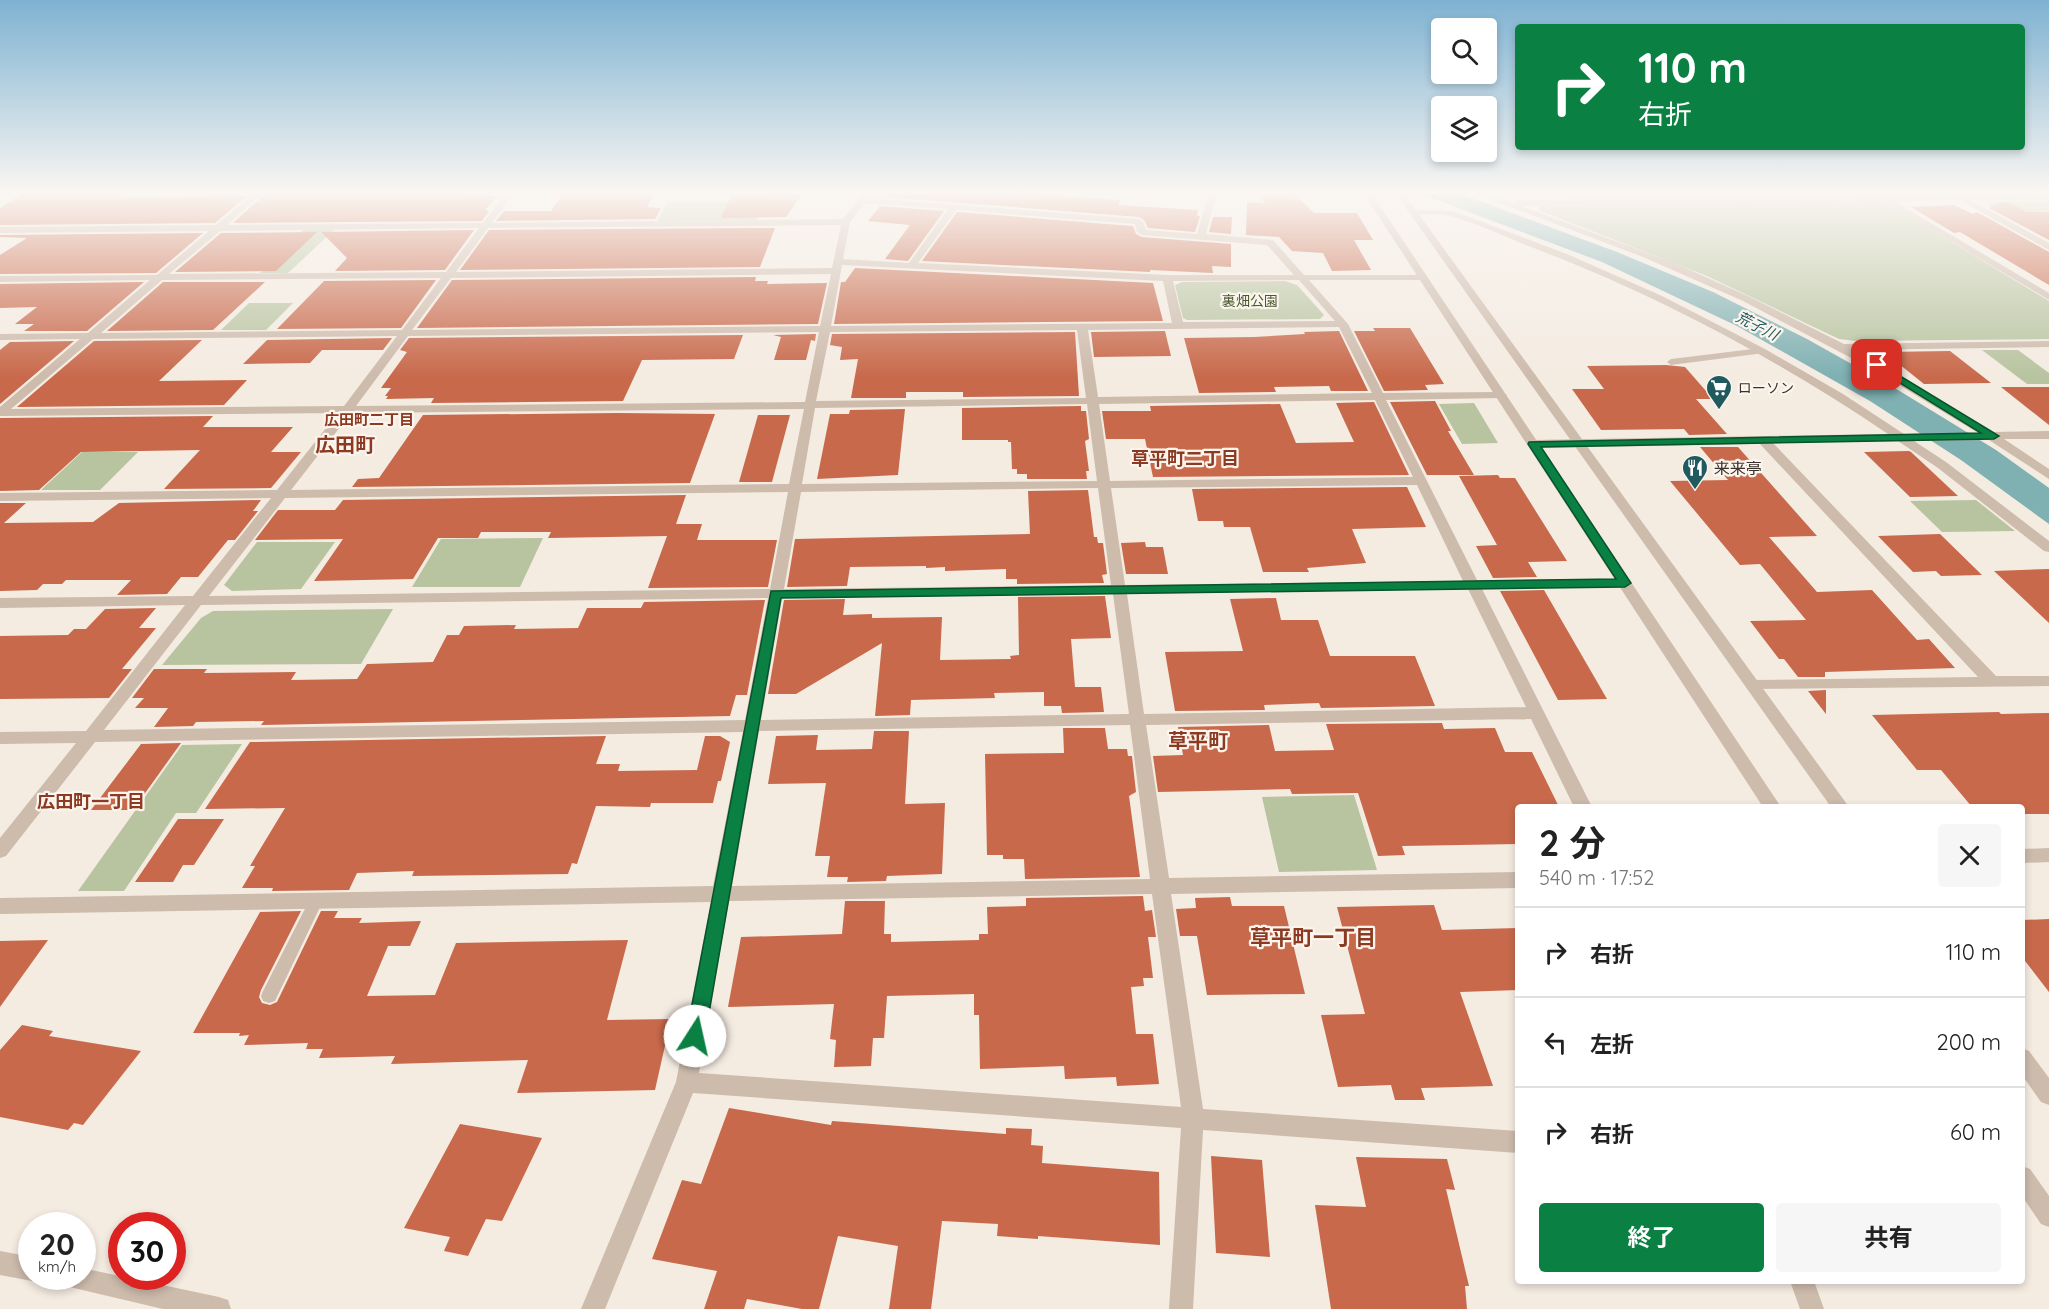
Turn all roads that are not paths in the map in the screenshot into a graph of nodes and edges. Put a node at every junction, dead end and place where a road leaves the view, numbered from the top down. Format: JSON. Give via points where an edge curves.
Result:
{"nodes":[{"id":1,"x":186,"y":255,"type":"edge"},
{"id":2,"x":463,"y":255,"type":"edge"},
{"id":3,"x":840,"y":255,"type":"edge"},
{"id":4,"x":919,"y":255,"type":"edge"},
{"id":5,"x":1282,"y":255,"type":"edge"},
{"id":6,"x":1408,"y":255,"type":"edge"},
{"id":7,"x":1445,"y":255,"type":"edge"},
{"id":8,"x":1562,"y":255,"type":"edge"},
{"id":9,"x":1645,"y":255,"type":"edge"},
{"id":10,"x":1979,"y":255,"type":"edge"},
{"id":11,"x":912,"y":265,"type":"junction"},
{"id":12,"x":838,"y":266,"type":"junction"},
{"id":13,"x":448,"y":275,"type":"junction"},
{"id":14,"x":1302,"y":277,"type":"junction"},
{"id":15,"x":1423,"y":277,"type":"junction"},
{"id":16,"x":159,"y":278,"type":"junction"},
{"id":17,"x":1167,"y":278,"type":"junction"},
{"id":18,"x":0,"y":279,"type":"edge"},
{"id":19,"x":2049,"y":297,"type":"edge"},
{"id":20,"x":1343,"y":324,"type":"junction"},
{"id":21,"x":1178,"y":325,"type":"junction"},
{"id":22,"x":1082,"y":326,"type":"junction"},
{"id":23,"x":825,"y":329,"type":"junction"},
{"id":24,"x":405,"y":333,"type":"junction"},
{"id":25,"x":0,"y":336,"type":"edge"},
{"id":26,"x":91,"y":336,"type":"junction"},
{"id":27,"x":2049,"y":344,"type":"edge"},
{"id":28,"x":1844,"y":347,"type":"junction"},
{"id":29,"x":1761,"y":351,"type":"junction"},
{"id":30,"x":1671,"y":362,"type":"dead end"},
{"id":31,"x":1501,"y":395,"type":"junction"},
{"id":32,"x":1378,"y":397,"type":"junction"},
{"id":33,"x":1093,"y":401,"type":"junction"},
{"id":34,"x":810,"y":405,"type":"junction"},
{"id":35,"x":347,"y":410,"type":"junction"},
{"id":36,"x":0,"y":413,"type":"edge"},
{"id":37,"x":2049,"y":435,"type":"edge"},
{"id":38,"x":1988,"y":436,"type":"junction"},
{"id":39,"x":1906,"y":437,"type":"junction"},
{"id":40,"x":1763,"y":440,"type":"junction"},
{"id":41,"x":1579,"y":443,"type":"junction"},
{"id":42,"x":1533,"y":444,"type":"junction"},
{"id":43,"x":2049,"y":475,"type":"edge"},
{"id":44,"x":1420,"y":481,"type":"junction"},
{"id":45,"x":1105,"y":485,"type":"junction"},
{"id":46,"x":795,"y":489,"type":"junction"},
{"id":47,"x":280,"y":494,"type":"junction"},
{"id":48,"x":0,"y":497,"type":"edge"},
{"id":49,"x":2049,"y":548,"type":"edge"},
{"id":50,"x":1625,"y":583,"type":"junction"},
{"id":51,"x":1473,"y":587,"type":"junction"},
{"id":52,"x":1120,"y":591,"type":"junction"},
{"id":53,"x":776,"y":594,"type":"junction"},
{"id":54,"x":197,"y":601,"type":"junction"},
{"id":55,"x":0,"y":603,"type":"edge"},
{"id":56,"x":2049,"y":681,"type":"edge"},
{"id":57,"x":1992,"y":682,"type":"junction"},
{"id":58,"x":1753,"y":685,"type":"junction"},
{"id":59,"x":1536,"y":713,"type":"junction"},
{"id":60,"x":1138,"y":720,"type":"junction"},
{"id":61,"x":751,"y":727,"type":"junction"},
{"id":62,"x":90,"y":737,"type":"junction"},
{"id":63,"x":0,"y":738,"type":"edge"},
{"id":64,"x":1582,"y":804,"type":"edge"},
{"id":65,"x":1770,"y":804,"type":"edge"},
{"id":66,"x":1838,"y":804,"type":"edge"},
{"id":67,"x":0,"y":850,"type":"edge"},
{"id":68,"x":2049,"y":855,"type":"edge"},
{"id":69,"x":2025,"y":856,"type":"edge"},
{"id":70,"x":1515,"y":880,"type":"edge"},
{"id":71,"x":1161,"y":887,"type":"junction"},
{"id":72,"x":721,"y":896,"type":"junction"},
{"id":73,"x":316,"y":902,"type":"junction"},
{"id":74,"x":0,"y":906,"type":"edge"},
{"id":75,"x":269,"y":996,"type":"dead end"},
{"id":76,"x":2025,"y":1062,"type":"edge"},
{"id":77,"x":687,"y":1082,"type":"junction"},
{"id":78,"x":2049,"y":1095,"type":"edge"},
{"id":79,"x":1193,"y":1117,"type":"junction"},
{"id":80,"x":1515,"y":1142,"type":"edge"},
{"id":81,"x":2025,"y":1181,"type":"edge"},
{"id":82,"x":2049,"y":1216,"type":"edge"},
{"id":83,"x":0,"y":1263,"type":"edge"},
{"id":84,"x":18,"y":1266,"type":"edge"},
{"id":85,"x":96,"y":1283,"type":"edge"},
{"id":86,"x":1803,"y":1284,"type":"edge"},
{"id":87,"x":219,"y":1309,"type":"edge"},
{"id":88,"x":593,"y":1309,"type":"edge"},
{"id":89,"x":1181,"y":1309,"type":"edge"},
{"id":90,"x":1812,"y":1309,"type":"edge"}],
"edges":[{"from":1,"to":16,"type":"street"},
{"from":2,"to":13,"type":"street"},
{"from":3,"to":12,"type":"street"},
{"from":4,"to":11,"type":"street"},
{"from":5,"to":14,"type":"street"},
{"from":6,"to":15,"type":"street"},
{"from":7,"to":41,"type":"street"},
{"from":8,"to":29,"type":"street","via":[[1658,298]]},
{"from":9,"to":28,"type":"street","via":[[1700,277]]},
{"from":10,"to":19,"type":"street"},
{"from":11,"to":12,"type":"street"},
{"from":11,"to":17,"type":"street"},
{"from":12,"to":13,"type":"street"},
{"from":12,"to":23,"type":"street"},
{"from":13,"to":16,"type":"street"},
{"from":13,"to":24,"type":"street"},
{"from":14,"to":15,"type":"street"},
{"from":14,"to":17,"type":"street"},
{"from":14,"to":20,"type":"street"},
{"from":15,"to":31,"type":"street"},
{"from":16,"to":18,"type":"street"},
{"from":16,"to":26,"type":"street"},
{"from":17,"to":21,"type":"street"},
{"from":20,"to":21,"type":"street"},
{"from":20,"to":32,"type":"street"},
{"from":21,"to":22,"type":"street"},
{"from":22,"to":23,"type":"street"},
{"from":22,"to":33,"type":"street"},
{"from":23,"to":24,"type":"street"},
{"from":23,"to":34,"type":"street"},
{"from":24,"to":26,"type":"street"},
{"from":24,"to":35,"type":"street"},
{"from":25,"to":26,"type":"street"},
{"from":26,"to":36,"type":"street"},
{"from":27,"to":28,"type":"street"},
{"from":28,"to":38,"type":"street","via":[[1917,387]]},
{"from":29,"to":30,"type":"lane"},
{"from":29,"to":39,"type":"street"},
{"from":31,"to":32,"type":"street"},
{"from":31,"to":42,"type":"street"},
{"from":32,"to":33,"type":"street"},
{"from":32,"to":44,"type":"street"},
{"from":33,"to":34,"type":"street"},
{"from":33,"to":45,"type":"street"},
{"from":34,"to":35,"type":"street"},
{"from":34,"to":46,"type":"street"},
{"from":35,"to":36,"type":"street"},
{"from":35,"to":47,"type":"street"},
{"from":37,"to":38,"type":"street"},
{"from":38,"to":39,"type":"street"},
{"from":38,"to":43,"type":"street"},
{"from":39,"to":40,"type":"street"},
{"from":39,"to":49,"type":"street"},
{"from":40,"to":41,"type":"street"},
{"from":40,"to":57,"type":"street"},
{"from":41,"to":42,"type":"street"},
{"from":41,"to":58,"type":"street"},
{"from":42,"to":50,"type":"street"},
{"from":44,"to":45,"type":"street"},
{"from":44,"to":51,"type":"street"},
{"from":45,"to":46,"type":"street"},
{"from":45,"to":52,"type":"street"},
{"from":46,"to":47,"type":"street"},
{"from":46,"to":53,"type":"street"},
{"from":47,"to":48,"type":"street"},
{"from":47,"to":54,"type":"street"},
{"from":50,"to":51,"type":"street"},
{"from":50,"to":65,"type":"street"},
{"from":51,"to":52,"type":"street"},
{"from":51,"to":59,"type":"street"},
{"from":52,"to":53,"type":"street"},
{"from":52,"to":60,"type":"street"},
{"from":53,"to":54,"type":"street"},
{"from":53,"to":61,"type":"street"},
{"from":54,"to":55,"type":"street"},
{"from":54,"to":62,"type":"street"},
{"from":56,"to":57,"type":"street"},
{"from":57,"to":58,"type":"street"},
{"from":58,"to":66,"type":"street"},
{"from":59,"to":60,"type":"street"},
{"from":59,"to":64,"type":"street"},
{"from":60,"to":61,"type":"street"},
{"from":60,"to":71,"type":"street"},
{"from":61,"to":62,"type":"street"},
{"from":61,"to":72,"type":"street"},
{"from":62,"to":63,"type":"street"},
{"from":62,"to":67,"type":"street"},
{"from":68,"to":69,"type":"street"},
{"from":70,"to":71,"type":"street"},
{"from":71,"to":72,"type":"street"},
{"from":71,"to":79,"type":"street"},
{"from":72,"to":73,"type":"street"},
{"from":72,"to":77,"type":"street"},
{"from":73,"to":74,"type":"street"},
{"from":73,"to":75,"type":"lane"},
{"from":76,"to":78,"type":"street"},
{"from":77,"to":79,"type":"street"},
{"from":77,"to":88,"type":"street"},
{"from":79,"to":80,"type":"street"},
{"from":79,"to":89,"type":"street"},
{"from":81,"to":82,"type":"street"},
{"from":83,"to":84,"type":"street"},
{"from":85,"to":87,"type":"street"},
{"from":86,"to":90,"type":"street"}]}
